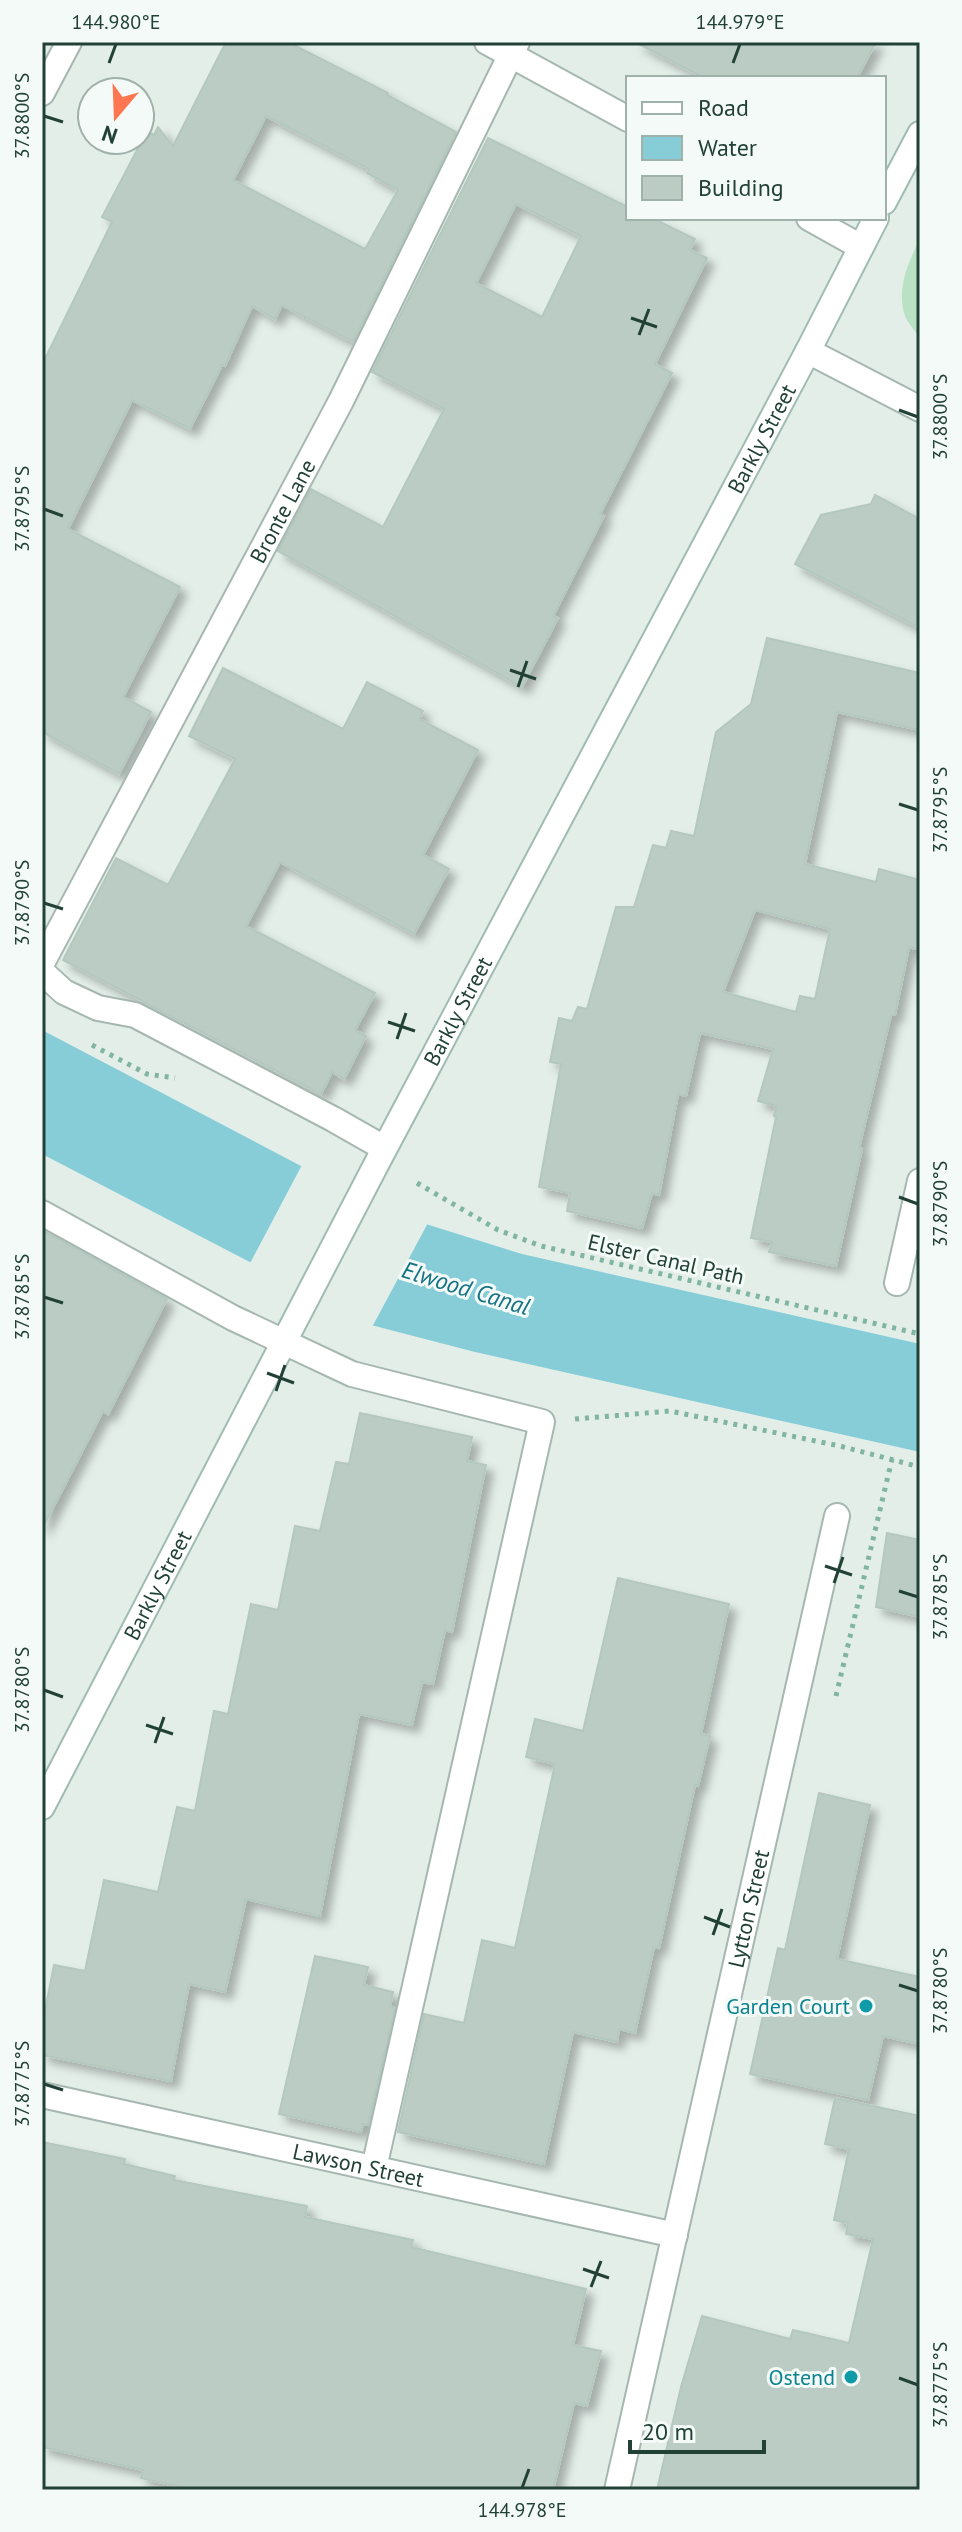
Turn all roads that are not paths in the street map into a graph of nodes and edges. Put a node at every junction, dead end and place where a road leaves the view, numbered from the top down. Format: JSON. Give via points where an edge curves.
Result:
{"nodes":[{"id":1,"x":69,"y":42,"type":"edge"},
{"id":2,"x":487,"y":42,"type":"edge"},
{"id":3,"x":514,"y":48,"type":"edge"},
{"id":4,"x":42,"y":93,"type":"edge"},
{"id":5,"x":626,"y":118,"type":"edge"},
{"id":6,"x":920,"y":134,"type":"edge"},
{"id":7,"x":886,"y":198,"type":"edge"},
{"id":8,"x":813,"y":220,"type":"edge"},
{"id":9,"x":875,"y":220,"type":"edge"},
{"id":10,"x":861,"y":247,"type":"junction"},
{"id":11,"x":808,"y":351,"type":"junction"},
{"id":12,"x":920,"y":409,"type":"edge"},
{"id":13,"x":42,"y":963,"type":"edge"},
{"id":14,"x":42,"y":972,"type":"edge"},
{"id":15,"x":384,"y":1148,"type":"junction"},
{"id":16,"x":920,"y":1181,"type":"edge"},
{"id":17,"x":42,"y":1213,"type":"edge"},
{"id":18,"x":897,"y":1283,"type":"dead end"},
{"id":19,"x":284,"y":1342,"type":"junction"},
{"id":20,"x":837,"y":1516,"type":"dead end"},
{"id":21,"x":42,"y":1807,"type":"edge"},
{"id":22,"x":42,"y":2095,"type":"edge"},
{"id":23,"x":374,"y":2168,"type":"junction"},
{"id":24,"x":675,"y":2235,"type":"junction"},
{"id":25,"x":617,"y":2490,"type":"edge"}],
"edges":[{"from":1,"to":4,"type":"street"},
{"from":2,"to":3,"type":"street"},
{"from":3,"to":5,"type":"street"},
{"from":3,"to":13,"type":"street","name":"Bronte Lane","via":[[341,401]]},
{"from":6,"to":7,"type":"street"},
{"from":8,"to":10,"type":"street"},
{"from":9,"to":10,"type":"street","name":"Barkly Street"},
{"from":10,"to":11,"type":"street","name":"Barkly Street"},
{"from":11,"to":12,"type":"street"},
{"from":11,"to":15,"type":"street","name":"Barkly Street"},
{"from":14,"to":15,"type":"street","via":[[64,992],[98,1008],[135,1015]]},
{"from":15,"to":19,"type":"street","name":"Barkly Street"},
{"from":16,"to":18,"type":"street"},
{"from":17,"to":19,"type":"street"},
{"from":19,"to":21,"type":"street","name":"Barkly Street"},
{"from":19,"to":23,"type":"street","via":[[352,1374],[542,1422]]},
{"from":20,"to":24,"type":"street","name":"Lytton Street"},
{"from":22,"to":23,"type":"street","name":"Lawson Street"},
{"from":23,"to":24,"type":"street","name":"Lawson Street"},
{"from":24,"to":25,"type":"street","name":"Lytton Street"}]}
